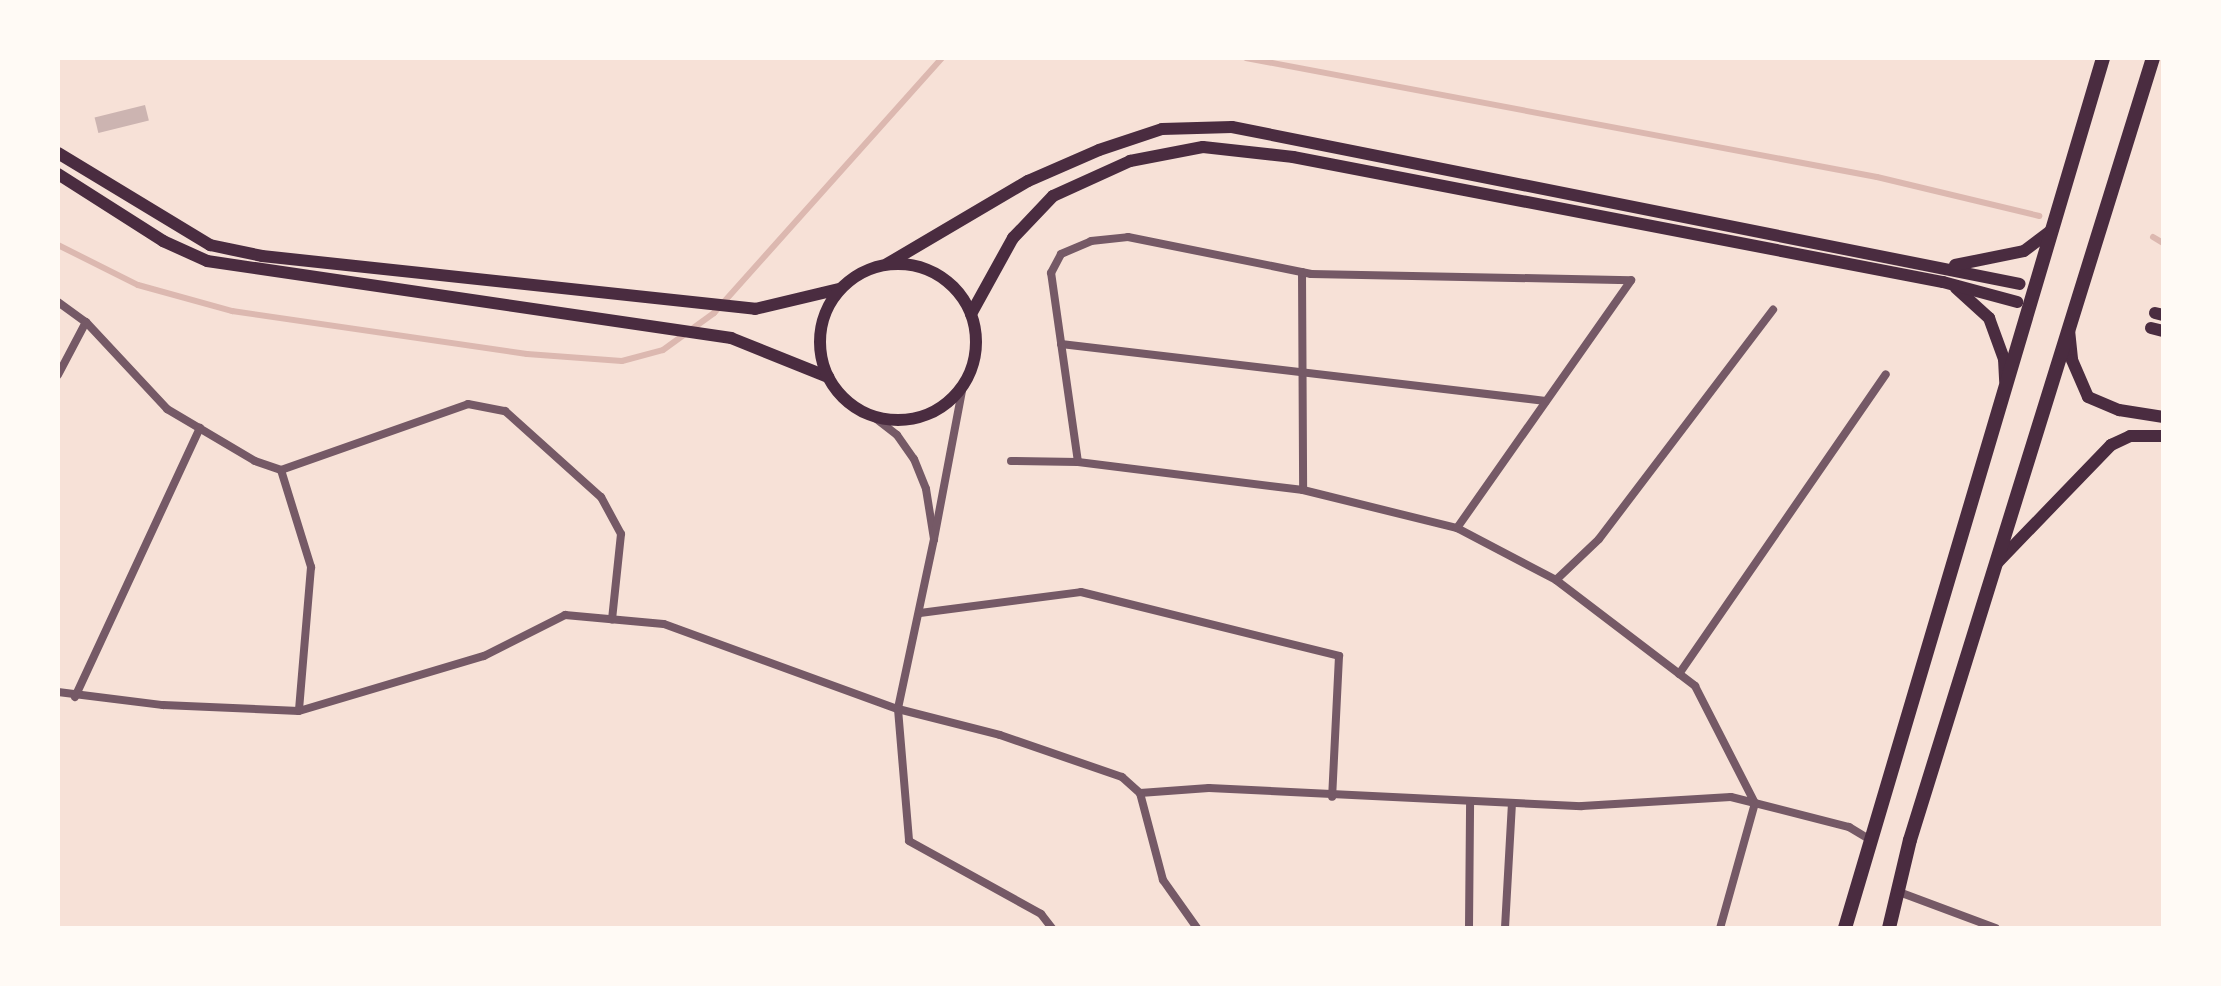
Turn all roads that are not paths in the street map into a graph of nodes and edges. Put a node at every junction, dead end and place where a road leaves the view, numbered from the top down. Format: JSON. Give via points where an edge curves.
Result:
{"nodes":[{"id":1,"x":2103,"y":58,"type":"edge"},
{"id":2,"x":2153,"y":58,"type":"edge"},
{"id":3,"x":58,"y":153,"type":"edge"},
{"id":4,"x":58,"y":174,"type":"edge"},
{"id":5,"x":2051,"y":231,"type":"junction"},
{"id":6,"x":887,"y":264,"type":"junction"},
{"id":7,"x":1947,"y":266,"type":"junction"},
{"id":8,"x":1302,"y":272,"type":"junction"},
{"id":9,"x":1943,"y":282,"type":"junction"},
{"id":10,"x":2020,"y":284,"type":"dead end"},
{"id":11,"x":839,"y":289,"type":"junction"},
{"id":12,"x":58,"y":302,"type":"edge"},
{"id":13,"x":2017,"y":302,"type":"dead end"},
{"id":14,"x":1773,"y":310,"type":"dead end"},
{"id":15,"x":971,"y":314,"type":"junction"},
{"id":16,"x":86,"y":322,"type":"junction"},
{"id":17,"x":2069,"y":329,"type":"junction"},
{"id":18,"x":1061,"y":344,"type":"junction"},
{"id":19,"x":1303,"y":371,"type":"junction"},
{"id":20,"x":1886,"y":374,"type":"dead end"},
{"id":21,"x":58,"y":375,"type":"edge"},
{"id":22,"x":828,"y":377,"type":"junction"},
{"id":23,"x":2005,"y":383,"type":"junction"},
{"id":24,"x":963,"y":386,"type":"junction"},
{"id":25,"x":1546,"y":401,"type":"junction"},
{"id":26,"x":874,"y":417,"type":"junction"},
{"id":27,"x":2163,"y":417,"type":"edge"},
{"id":28,"x":200,"y":428,"type":"junction"},
{"id":29,"x":2163,"y":436,"type":"edge"},
{"id":30,"x":1011,"y":461,"type":"dead end"},
{"id":31,"x":1078,"y":462,"type":"junction"},
{"id":32,"x":281,"y":470,"type":"junction"},
{"id":33,"x":1303,"y":490,"type":"junction"},
{"id":34,"x":1457,"y":528,"type":"junction"},
{"id":35,"x":934,"y":539,"type":"junction"},
{"id":36,"x":1996,"y":564,"type":"junction"},
{"id":37,"x":1556,"y":580,"type":"junction"},
{"id":38,"x":920,"y":613,"type":"junction"},
{"id":39,"x":612,"y":620,"type":"junction"},
{"id":40,"x":1679,"y":674,"type":"junction"},
{"id":41,"x":58,"y":692,"type":"edge"},
{"id":42,"x":75,"y":697,"type":"junction"},
{"id":43,"x":898,"y":709,"type":"junction"},
{"id":44,"x":299,"y":711,"type":"junction"},
{"id":45,"x":1140,"y":793,"type":"junction"},
{"id":46,"x":1332,"y":797,"type":"junction"},
{"id":47,"x":1470,"y":802,"type":"junction"},
{"id":48,"x":1512,"y":803,"type":"junction"},
{"id":49,"x":1755,"y":803,"type":"junction"},
{"id":50,"x":1869,"y":839,"type":"junction"},
{"id":51,"x":1899,"y":892,"type":"junction"},
{"id":52,"x":1052,"y":928,"type":"edge"},
{"id":53,"x":1197,"y":928,"type":"edge"},
{"id":54,"x":1469,"y":928,"type":"edge"},
{"id":55,"x":1505,"y":928,"type":"edge"},
{"id":56,"x":1720,"y":928,"type":"edge"},
{"id":57,"x":1845,"y":928,"type":"edge"},
{"id":58,"x":1889,"y":928,"type":"edge"},
{"id":59,"x":1996,"y":928,"type":"edge"}],
"edges":[{"from":1,"to":5,"type":"main road"},
{"from":2,"to":17,"type":"main road"},
{"from":3,"to":11,"type":"main road","via":[[210,245],[262,256],[755,309]]},
{"from":4,"to":22,"type":"main road","via":[[163,241],[207,261],[652,323],[731,338]]},
{"from":5,"to":7,"type":"main road","via":[[2024,251]]},
{"from":5,"to":23,"type":"main road"},
{"from":6,"to":7,"type":"main road","via":[[1028,181],[1099,150],[1162,129],[1232,127]]},
{"from":6,"to":11,"type":"main road","via":[[861,273]]},
{"from":6,"to":15,"type":"main road","via":[[914,266],[939,276]]},
{"from":7,"to":10,"type":"main road"},
{"from":8,"to":18,"type":"street","via":[[1128,237],[1091,241],[1061,254],[1051,273]]},
{"from":8,"to":19,"type":"street"},
{"from":8,"to":25,"type":"street","via":[[1631,280]]},
{"from":9,"to":13,"type":"main road"},
{"from":9,"to":15,"type":"main road","via":[[1293,157],[1203,147],[1130,161],[1053,196],[1013,238]]},
{"from":9,"to":23,"type":"main road","via":[[1989,318],[2004,359]]},
{"from":11,"to":22,"type":"main road","via":[[825,312],[819,339]]},
{"from":12,"to":16,"type":"street"},
{"from":14,"to":37,"type":"street","via":[[1599,539]]},
{"from":15,"to":24,"type":"main road","via":[[976,338]]},
{"from":16,"to":21,"type":"street"},
{"from":16,"to":28,"type":"street","via":[[167,409]]},
{"from":17,"to":27,"type":"main road","via":[[2072,360],[2088,397],[2119,410]]},
{"from":17,"to":36,"type":"main road"},
{"from":18,"to":19,"type":"street"},
{"from":18,"to":31,"type":"street"},
{"from":19,"to":25,"type":"street"},
{"from":19,"to":33,"type":"street"},
{"from":20,"to":40,"type":"street"},
{"from":22,"to":26,"type":"main road","via":[[852,406]]},
{"from":23,"to":50,"type":"main road"},
{"from":24,"to":26,"type":"main road","via":[[924,417]]},
{"from":24,"to":35,"type":"street"},
{"from":25,"to":34,"type":"street"},
{"from":26,"to":35,"type":"street","via":[[914,459],[926,489]]},
{"from":28,"to":32,"type":"street"},
{"from":28,"to":42,"type":"street"},
{"from":29,"to":36,"type":"main road","via":[[2130,436],[2111,445]]},
{"from":30,"to":31,"type":"street"},
{"from":31,"to":33,"type":"street"},
{"from":32,"to":39,"type":"street","via":[[468,404],[505,411],[601,497],[621,534]]},
{"from":32,"to":44,"type":"street","via":[[311,567]]},
{"from":33,"to":34,"type":"street"},
{"from":34,"to":37,"type":"street"},
{"from":35,"to":38,"type":"street"},
{"from":36,"to":51,"type":"main road"},
{"from":37,"to":40,"type":"street"},
{"from":38,"to":43,"type":"street"},
{"from":38,"to":46,"type":"street","via":[[1081,592],[1339,656]]},
{"from":39,"to":43,"type":"street","via":[[664,624]]},
{"from":39,"to":44,"type":"street","via":[[565,615],[484,656]]},
{"from":40,"to":49,"type":"street","via":[[1695,686]]},
{"from":41,"to":42,"type":"street"},
{"from":42,"to":44,"type":"street"},
{"from":43,"to":45,"type":"street","via":[[1000,735],[1109,772]]},
{"from":43,"to":52,"type":"street","via":[[909,841],[1041,914]]},
{"from":45,"to":46,"type":"street","via":[[1209,788]]},
{"from":45,"to":53,"type":"street","via":[[1163,880]]},
{"from":46,"to":47,"type":"street"},
{"from":47,"to":48,"type":"street"},
{"from":47,"to":54,"type":"street"},
{"from":48,"to":49,"type":"street","via":[[1582,806],[1731,797]]},
{"from":48,"to":55,"type":"street"},
{"from":49,"to":50,"type":"street","via":[[1849,827]]},
{"from":49,"to":56,"type":"street"},
{"from":50,"to":57,"type":"main road"},
{"from":51,"to":58,"type":"main road"},
{"from":51,"to":59,"type":"street"}]}
